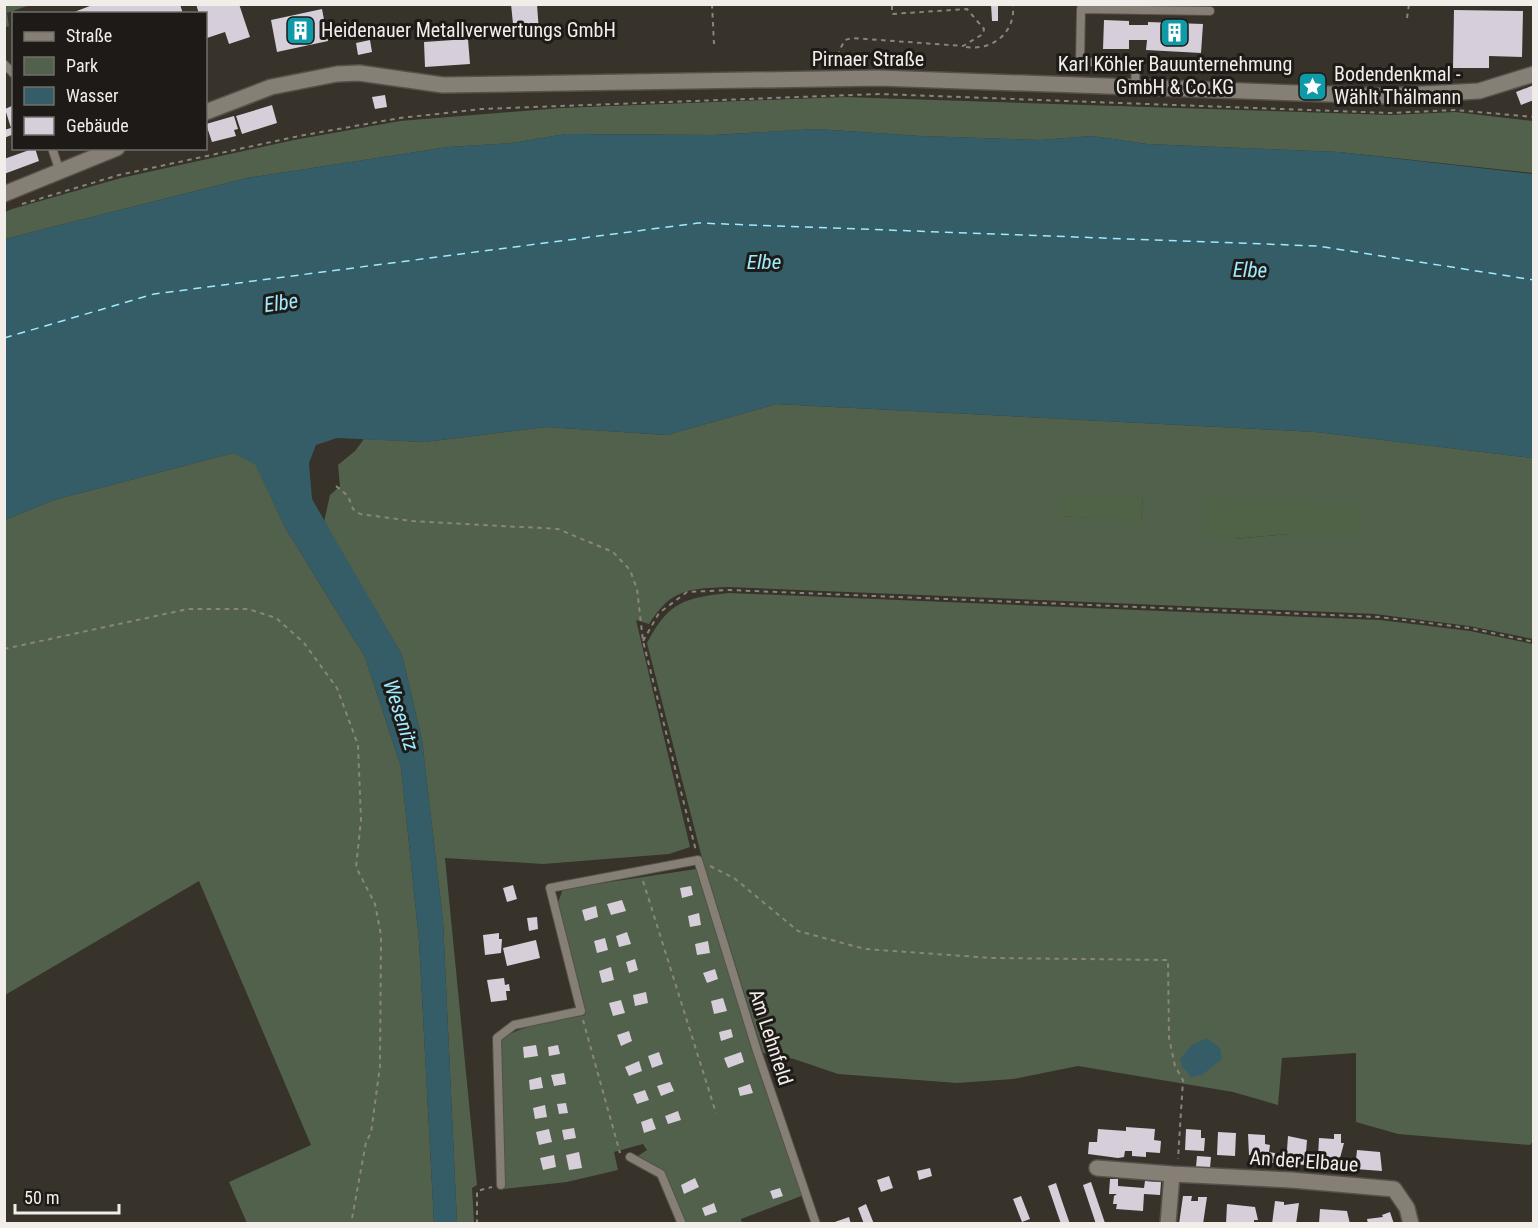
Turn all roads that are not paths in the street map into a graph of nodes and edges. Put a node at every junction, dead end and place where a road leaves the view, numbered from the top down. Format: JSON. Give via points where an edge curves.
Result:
{"nodes":[{"id":1,"x":1210,"y":11,"type":"dead end"},
{"id":2,"x":1533,"y":74,"type":"edge"},
{"id":3,"x":1135,"y":87,"type":"junction"},
{"id":4,"x":207,"y":112,"type":"edge"},
{"id":5,"x":53,"y":150,"type":"edge"},
{"id":6,"x":112,"y":150,"type":"edge"},
{"id":7,"x":60,"y":172,"type":"junction"},
{"id":8,"x":4,"y":194,"type":"edge"},
{"id":9,"x":630,"y":1157,"type":"road end"},
{"id":10,"x":1097,"y":1168,"type":"dead end"},
{"id":11,"x":1175,"y":1174,"type":"junction"},
{"id":12,"x":501,"y":1185,"type":"road end"},
{"id":13,"x":682,"y":1224,"type":"edge"},
{"id":14,"x":816,"y":1224,"type":"edge"},
{"id":15,"x":1168,"y":1224,"type":"edge"},
{"id":16,"x":1412,"y":1224,"type":"edge"}],
"edges":[{"from":1,"to":3,"type":"lane","via":[[1081,9],[1080,62],[1136,63]]},
{"from":2,"to":3,"type":"street","name":"Pirnaer Straße","via":[[1479,91],[1386,96]]},
{"from":3,"to":4,"type":"street","name":"Pirnaer Straße","via":[[840,79],[443,85],[359,73],[271,87]]},
{"from":5,"to":7,"type":"lane"},
{"from":6,"to":7,"type":"street"},
{"from":7,"to":8,"type":"street"},
{"from":9,"to":13,"type":"lane","via":[[661,1174]]},
{"from":10,"to":11,"type":"street","name":"An der Elbaue"},
{"from":11,"to":15,"type":"street"},
{"from":11,"to":16,"type":"street","name":"An der Elbaue","via":[[1394,1189]]},
{"from":12,"to":14,"type":"lane","name":"Am Lehnfeld","via":[[497,1038],[514,1025],[581,1011],[550,888],[698,860]]}]}
